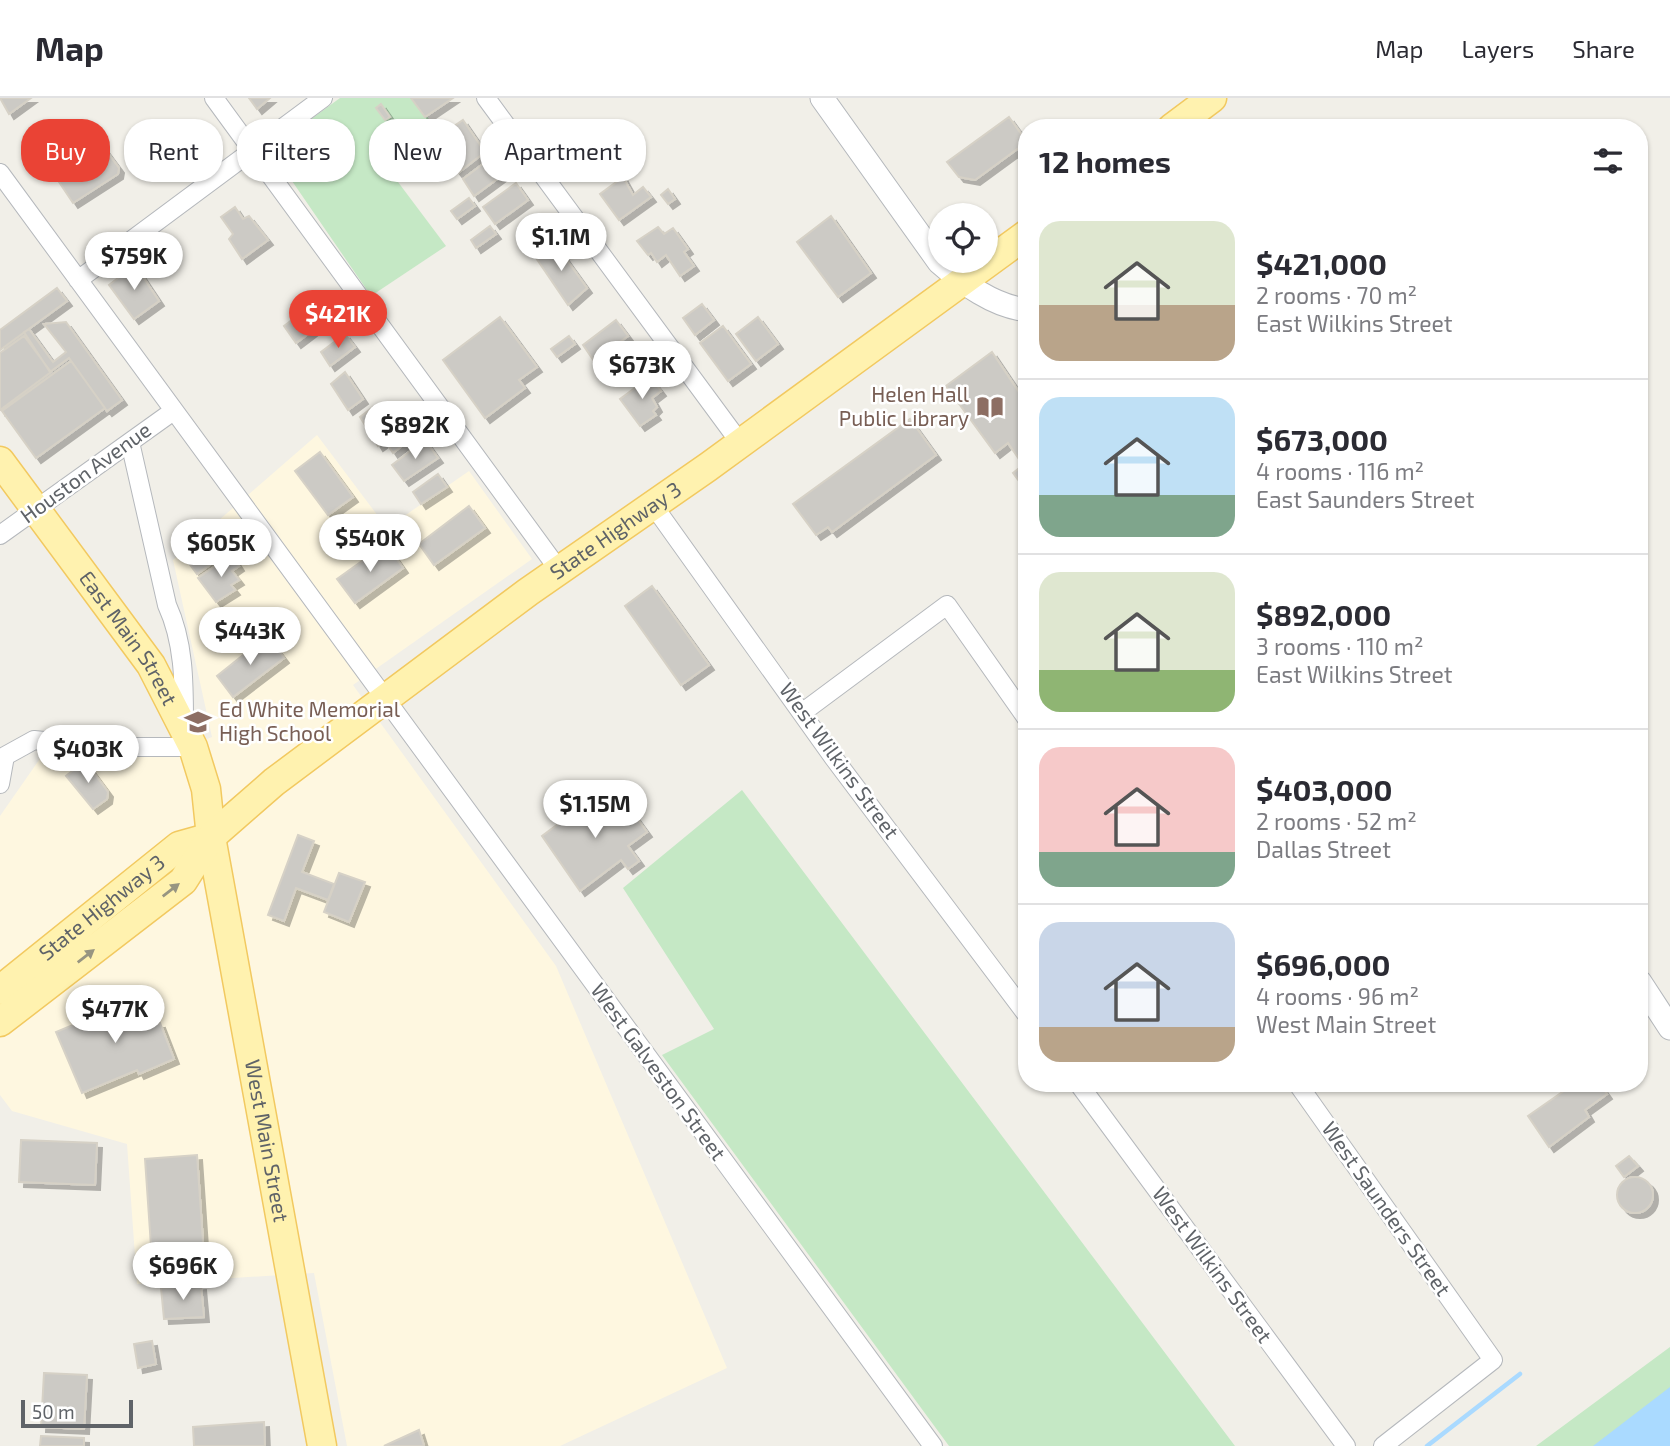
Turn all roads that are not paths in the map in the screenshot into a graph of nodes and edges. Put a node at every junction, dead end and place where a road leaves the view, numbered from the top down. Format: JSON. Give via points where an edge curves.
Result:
{"nodes":[{"id":1,"x":214,"y":98,"type":"edge"},
{"id":2,"x":323,"y":98,"type":"edge"},
{"id":3,"x":486,"y":98,"type":"edge"},
{"id":4,"x":822,"y":98,"type":"edge"},
{"id":5,"x":1212,"y":98,"type":"edge"},
{"id":6,"x":294,"y":119,"type":"edge"},
{"id":7,"x":1184,"y":119,"type":"edge"},
{"id":8,"x":237,"y":131,"type":"edge"},
{"id":9,"x":237,"y":161,"type":"edge"},
{"id":10,"x":0,"y":173,"type":"edge"},
{"id":11,"x":274,"y":182,"type":"edge"},
{"id":12,"x":1018,"y":241,"type":"edge"},
{"id":13,"x":78,"y":280,"type":"junction"},
{"id":14,"x":961,"y":282,"type":"junction"},
{"id":15,"x":1018,"y":307,"type":"edge"},
{"id":16,"x":172,"y":412,"type":"junction"},
{"id":17,"x":130,"y":442,"type":"junction"},
{"id":18,"x":741,"y":444,"type":"junction"},
{"id":19,"x":0,"y":461,"type":"edge"},
{"id":20,"x":653,"y":505,"type":"junction"},
{"id":21,"x":35,"y":509,"type":"junction"},
{"id":22,"x":0,"y":535,"type":"edge"},
{"id":23,"x":559,"y":570,"type":"junction"},
{"id":24,"x":385,"y":697,"type":"junction"},
{"id":25,"x":1018,"y":706,"type":"edge"},
{"id":26,"x":803,"y":712,"type":"junction"},
{"id":27,"x":188,"y":736,"type":"junction"},
{"id":28,"x":0,"y":784,"type":"edge"},
{"id":29,"x":211,"y":837,"type":"junction"},
{"id":30,"x":0,"y":990,"type":"edge"},
{"id":31,"x":1648,"y":994,"type":"edge"},
{"id":32,"x":1018,"y":1003,"type":"edge"},
{"id":33,"x":0,"y":1023,"type":"edge"},
{"id":34,"x":1670,"y":1028,"type":"edge"},
{"id":35,"x":1085,"y":1092,"type":"edge"},
{"id":36,"x":1303,"y":1092,"type":"edge"},
{"id":37,"x":322,"y":1446,"type":"edge"},
{"id":38,"x":933,"y":1446,"type":"edge"},
{"id":39,"x":1346,"y":1446,"type":"edge"},
{"id":40,"x":1382,"y":1446,"type":"edge"}],
"edges":[{"from":1,"to":8,"type":"street"},
{"from":2,"to":6,"type":"street"},
{"from":3,"to":18,"type":"street"},
{"from":4,"to":14,"type":"street","via":[[939,262]]},
{"from":5,"to":7,"type":"main road"},
{"from":9,"to":13,"type":"street"},
{"from":10,"to":13,"type":"street","name":"West Galveston Street"},
{"from":11,"to":23,"type":"street"},
{"from":12,"to":14,"type":"main road","name":"State Highway 3"},
{"from":13,"to":16,"type":"street","name":"West Galveston Street"},
{"from":14,"to":15,"type":"street","via":[[990,299]]},
{"from":14,"to":18,"type":"main road","name":"State Highway 3"},
{"from":16,"to":17,"type":"street","name":"Houston Avenue"},
{"from":16,"to":24,"type":"street","name":"West Galveston Street"},
{"from":17,"to":21,"type":"street","name":"Houston Avenue"},
{"from":17,"to":27,"type":"street","via":[[167,605],[176,624]]},
{"from":18,"to":20,"type":"main road","name":"State Highway 3"},
{"from":19,"to":21,"type":"main road","name":"East Main Street"},
{"from":20,"to":23,"type":"main road","name":"State Highway 3"},
{"from":20,"to":26,"type":"street","name":"West Wilkins Street"},
{"from":21,"to":22,"type":"street","name":"Houston Avenue"},
{"from":21,"to":27,"type":"main road","name":"East Main Street","via":[[152,665]]},
{"from":23,"to":24,"type":"main road","name":"State Highway 3"},
{"from":24,"to":29,"type":"main road","name":"State Highway 3"},
{"from":24,"to":38,"type":"street","name":"West Galveston Street"},
{"from":25,"to":26,"type":"street","via":[[947,606]]},
{"from":26,"to":32,"type":"street","name":"West Wilkins Street"},
{"from":27,"to":28,"type":"street","via":[[106,747],[34,740],[5,756]]},
{"from":27,"to":29,"type":"main road","name":"East Main Street","via":[[206,789]]},
{"from":29,"to":30,"type":"main road","name":"State Highway 3","via":[[179,846]]},
{"from":33,"to":29,"type":"main road","name":"State Highway 3","one_way":true,"via":[[183,881]]},
{"from":29,"to":37,"type":"main road","name":"West Main Street"},
{"from":31,"to":34,"type":"street"},
{"from":35,"to":39,"type":"street","name":"West Wilkins Street"},
{"from":36,"to":40,"type":"street","name":"West Saunders Street","via":[[1493,1360]]}]}
